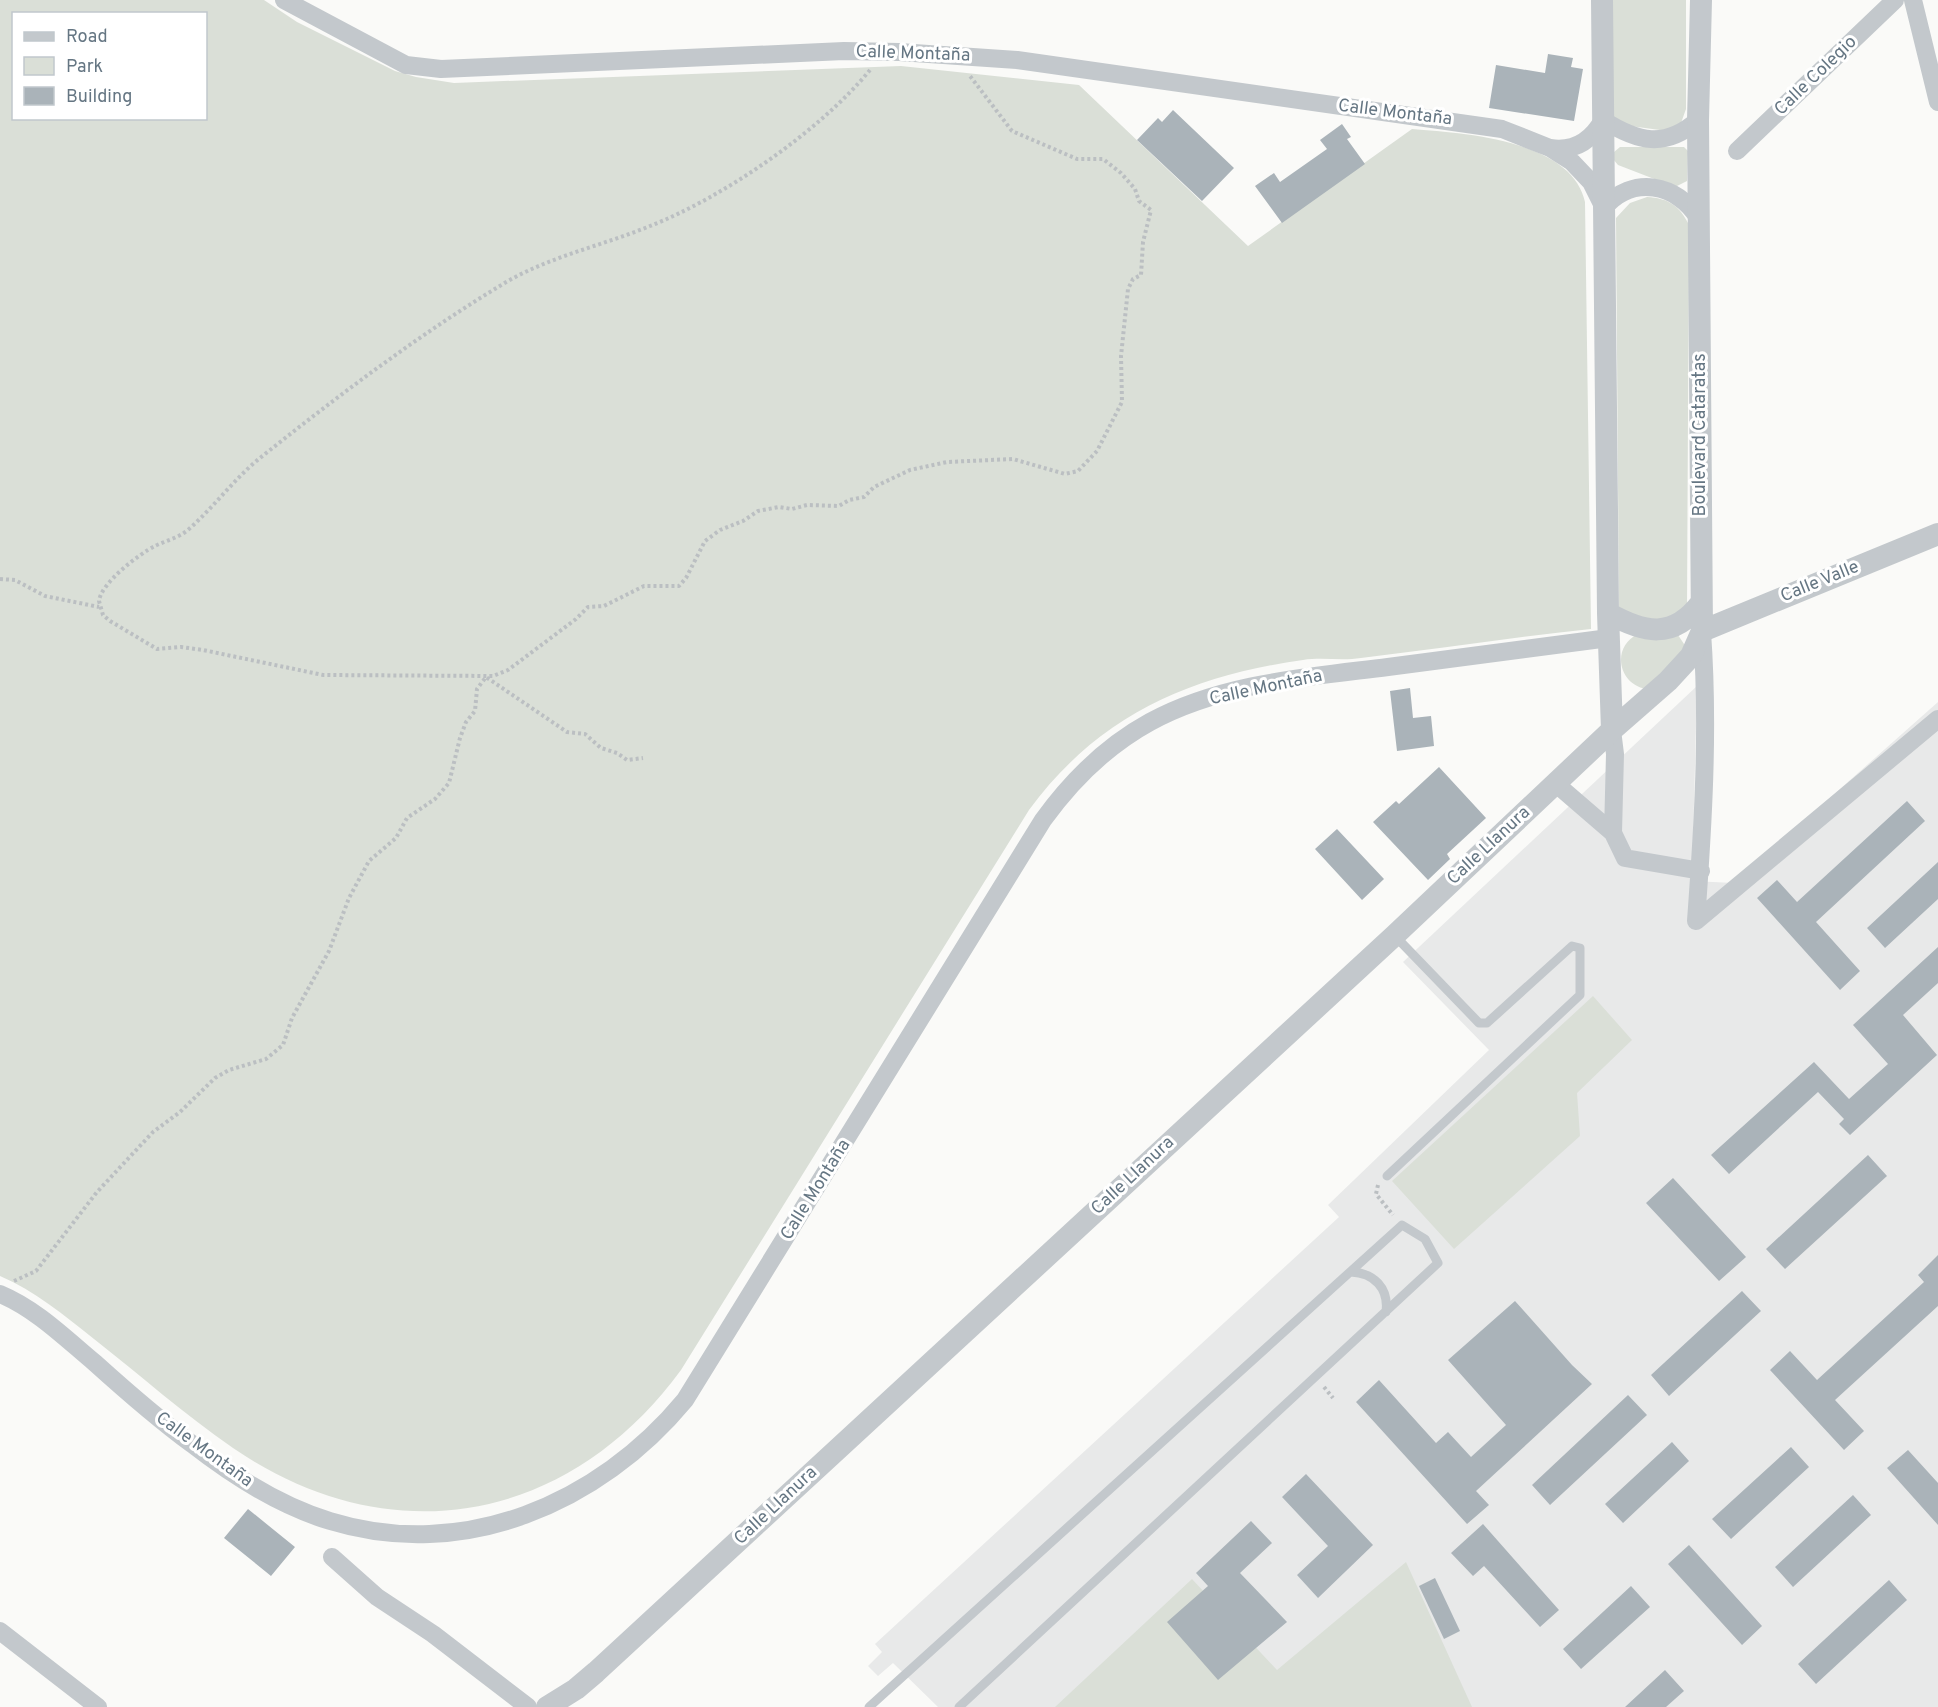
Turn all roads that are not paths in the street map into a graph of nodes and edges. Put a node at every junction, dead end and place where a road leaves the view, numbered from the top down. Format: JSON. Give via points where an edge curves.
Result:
{"nodes":[{"id":1,"x":284,"y":0,"type":"edge"},
{"id":2,"x":1602,"y":0,"type":"edge"},
{"id":3,"x":1701,"y":0,"type":"edge"},
{"id":4,"x":1895,"y":0,"type":"edge"},
{"id":5,"x":1913,"y":0,"type":"edge"},
{"id":6,"x":1938,"y":102,"type":"edge"},
{"id":7,"x":1603,"y":120,"type":"junction"},
{"id":8,"x":1698,"y":120,"type":"junction"},
{"id":9,"x":1550,"y":148,"type":"junction"},
{"id":10,"x":1737,"y":151,"type":"dead end"},
{"id":11,"x":1604,"y":208,"type":"junction"},
{"id":12,"x":1699,"y":219,"type":"junction"},
{"id":13,"x":1938,"y":534,"type":"edge"},
{"id":14,"x":1701,"y":603,"type":"junction"},
{"id":15,"x":1608,"y":614,"type":"junction"},
{"id":16,"x":1702,"y":631,"type":"junction"},
{"id":17,"x":1609,"y":638,"type":"junction"},
{"id":18,"x":1938,"y":719,"type":"edge"},
{"id":19,"x":1612,"y":730,"type":"junction"},
{"id":20,"x":1555,"y":783,"type":"junction"},
{"id":21,"x":1613,"y":833,"type":"junction"},
{"id":22,"x":1701,"y":871,"type":"junction"},
{"id":23,"x":1395,"y":935,"type":"junction"},
{"id":24,"x":1387,"y":1176,"type":"road end"},
{"id":25,"x":1351,"y":1272,"type":"junction"},
{"id":26,"x":7,"y":1288,"type":"edge"},
{"id":27,"x":1386,"y":1312,"type":"junction"},
{"id":28,"x":332,"y":1557,"type":"dead end"},
{"id":29,"x":0,"y":1631,"type":"edge"},
{"id":30,"x":874,"y":1706,"type":"edge"},
{"id":31,"x":98,"y":1707,"type":"edge"},
{"id":32,"x":528,"y":1707,"type":"edge"},
{"id":33,"x":547,"y":1707,"type":"edge"},
{"id":34,"x":959,"y":1707,"type":"edge"}],
"edges":[{"from":1,"to":9,"type":"street","name":"Calle Montaña","via":[[406,65],[441,69],[822,52],[958,55],[1075,67],[1477,123]]},
{"from":2,"to":7,"type":"street"},
{"from":3,"to":8,"type":"street","name":"Boulevard Cataratas"},
{"from":4,"to":10,"type":"street","name":"Calle Colegio"},
{"from":5,"to":6,"type":"street"},
{"from":7,"to":8,"type":"street","via":[[1625,134],[1651,140],[1677,135]]},
{"from":7,"to":9,"type":"street","name":"Calle Montaña","via":[[1593,136],[1579,146]]},
{"from":7,"to":11,"type":"street"},
{"from":8,"to":12,"type":"street","name":"Boulevard Cataratas"},
{"from":9,"to":11,"type":"street","name":"Calle Montaña","via":[[1582,171]]},
{"from":11,"to":12,"type":"street","via":[[1624,191],[1647,186],[1683,198]]},
{"from":11,"to":15,"type":"street"},
{"from":12,"to":14,"type":"street","name":"Boulevard Cataratas"},
{"from":13,"to":16,"type":"street","name":"Calle Valle"},
{"from":14,"to":15,"type":"street","via":[[1675,625],[1653,630],[1629,625]]},
{"from":14,"to":16,"type":"street","name":"Boulevard Cataratas"},
{"from":15,"to":17,"type":"street"},
{"from":16,"to":19,"type":"street","name":"Calle Llanura","via":[[1691,656],[1676,673]]},
{"from":16,"to":22,"type":"street","name":"Boulevard Cataratas","via":[[1705,678]]},
{"from":17,"to":19,"type":"street"},
{"from":17,"to":26,"type":"street","name":"Calle Montaña","via":[[1267,684],[1173,711],[1110,748],[1073,781],[1043,820],[685,1400],[665,1425],[618,1467],[574,1495],[536,1512],[478,1528],[418,1533],[329,1521],[264,1492],[219,1465]]},
{"from":18,"to":22,"type":"street","name":"Boulevard Cataratas","via":[[1696,921]]},
{"from":19,"to":20,"type":"street","name":"Calle Llanura"},
{"from":19,"to":21,"type":"street"},
{"from":20,"to":21,"type":"street"},
{"from":20,"to":23,"type":"street","name":"Calle Llanura"},
{"from":21,"to":22,"type":"street","via":[[1625,858]]},
{"from":23,"to":24,"type":"lane","via":[[1479,1023],[1487,1023],[1572,946],[1580,948],[1580,995]]},
{"from":23,"to":33,"type":"street","name":"Calle Llanura","via":[[596,1671]]},
{"from":25,"to":27,"type":"lane","via":[[1370,1275],[1377,1281],[1386,1295]]},
{"from":25,"to":27,"type":"lane","via":[[1402,1225],[1425,1239],[1438,1263]]},
{"from":25,"to":30,"type":"lane"},
{"from":27,"to":34,"type":"lane"},
{"from":28,"to":32,"type":"street","via":[[377,1597],[433,1634]]},
{"from":29,"to":31,"type":"street"}]}
